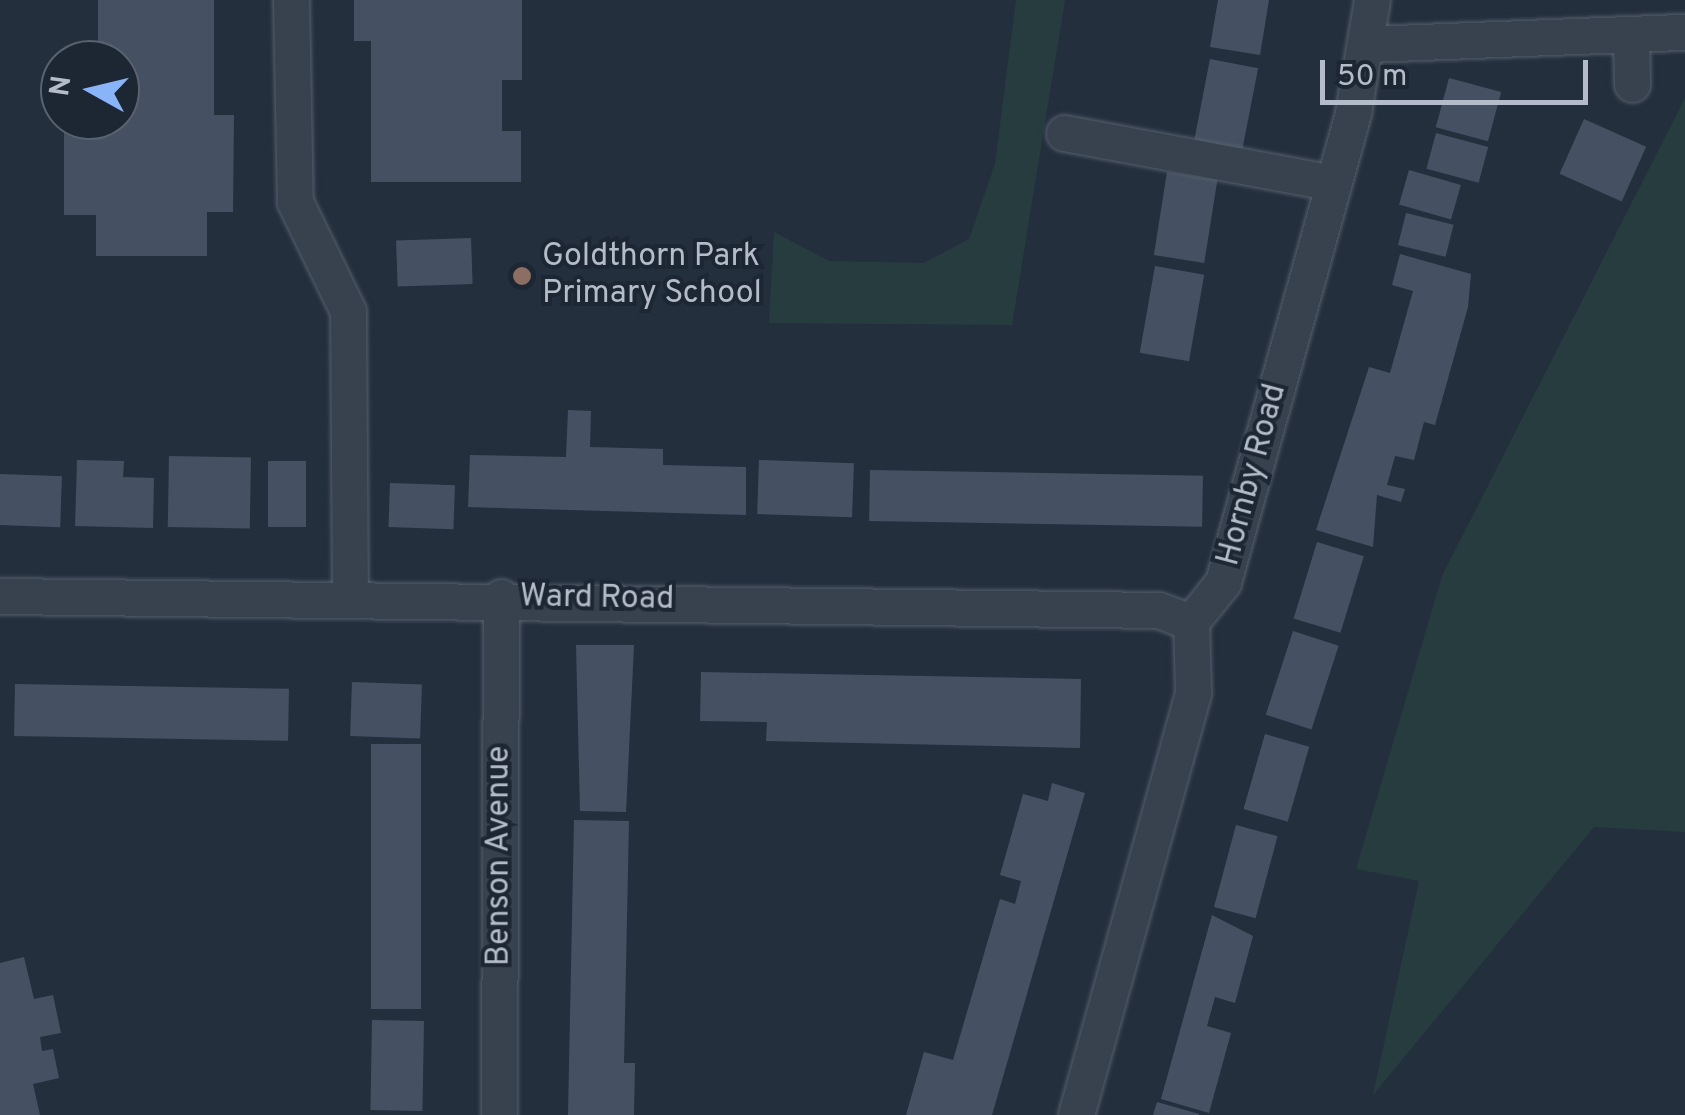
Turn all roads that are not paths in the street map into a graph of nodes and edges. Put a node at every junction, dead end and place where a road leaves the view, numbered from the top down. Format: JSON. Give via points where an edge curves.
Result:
{"nodes":[{"id":1,"x":291,"y":0,"type":"edge"},
{"id":2,"x":1372,"y":0,"type":"edge"},
{"id":3,"x":1685,"y":32,"type":"edge"},
{"id":4,"x":1631,"y":36,"type":"junction"},
{"id":5,"x":1368,"y":44,"type":"junction"},
{"id":6,"x":1632,"y":84,"type":"dead end"},
{"id":7,"x":1064,"y":133,"type":"dead end"},
{"id":8,"x":1333,"y":183,"type":"junction"},
{"id":9,"x":0,"y":596,"type":"edge"},
{"id":10,"x":350,"y":597,"type":"junction"},
{"id":11,"x":502,"y":597,"type":"junction"},
{"id":12,"x":1192,"y":622,"type":"junction"},
{"id":13,"x":499,"y":1115,"type":"edge"},
{"id":14,"x":1076,"y":1115,"type":"edge"}],
"edges":[{"from":1,"to":10,"type":"street","via":[[295,202],[348,311]]},
{"from":2,"to":5,"type":"street","name":"Hornby Road"},
{"from":3,"to":4,"type":"street"},
{"from":4,"to":5,"type":"street"},
{"from":4,"to":6,"type":"street"},
{"from":5,"to":8,"type":"street","name":"Hornby Road"},
{"from":7,"to":8,"type":"street"},
{"from":8,"to":12,"type":"street","name":"Hornby Road","via":[[1223,582]]},
{"from":9,"to":10,"type":"street","name":"Ward Road"},
{"from":10,"to":11,"type":"street","name":"Ward Road"},
{"from":11,"to":12,"type":"street","name":"Ward Road","via":[[1158,610]]},
{"from":11,"to":13,"type":"street","name":"Benson Avenue"},
{"from":12,"to":14,"type":"street","via":[[1193,692]]}]}
